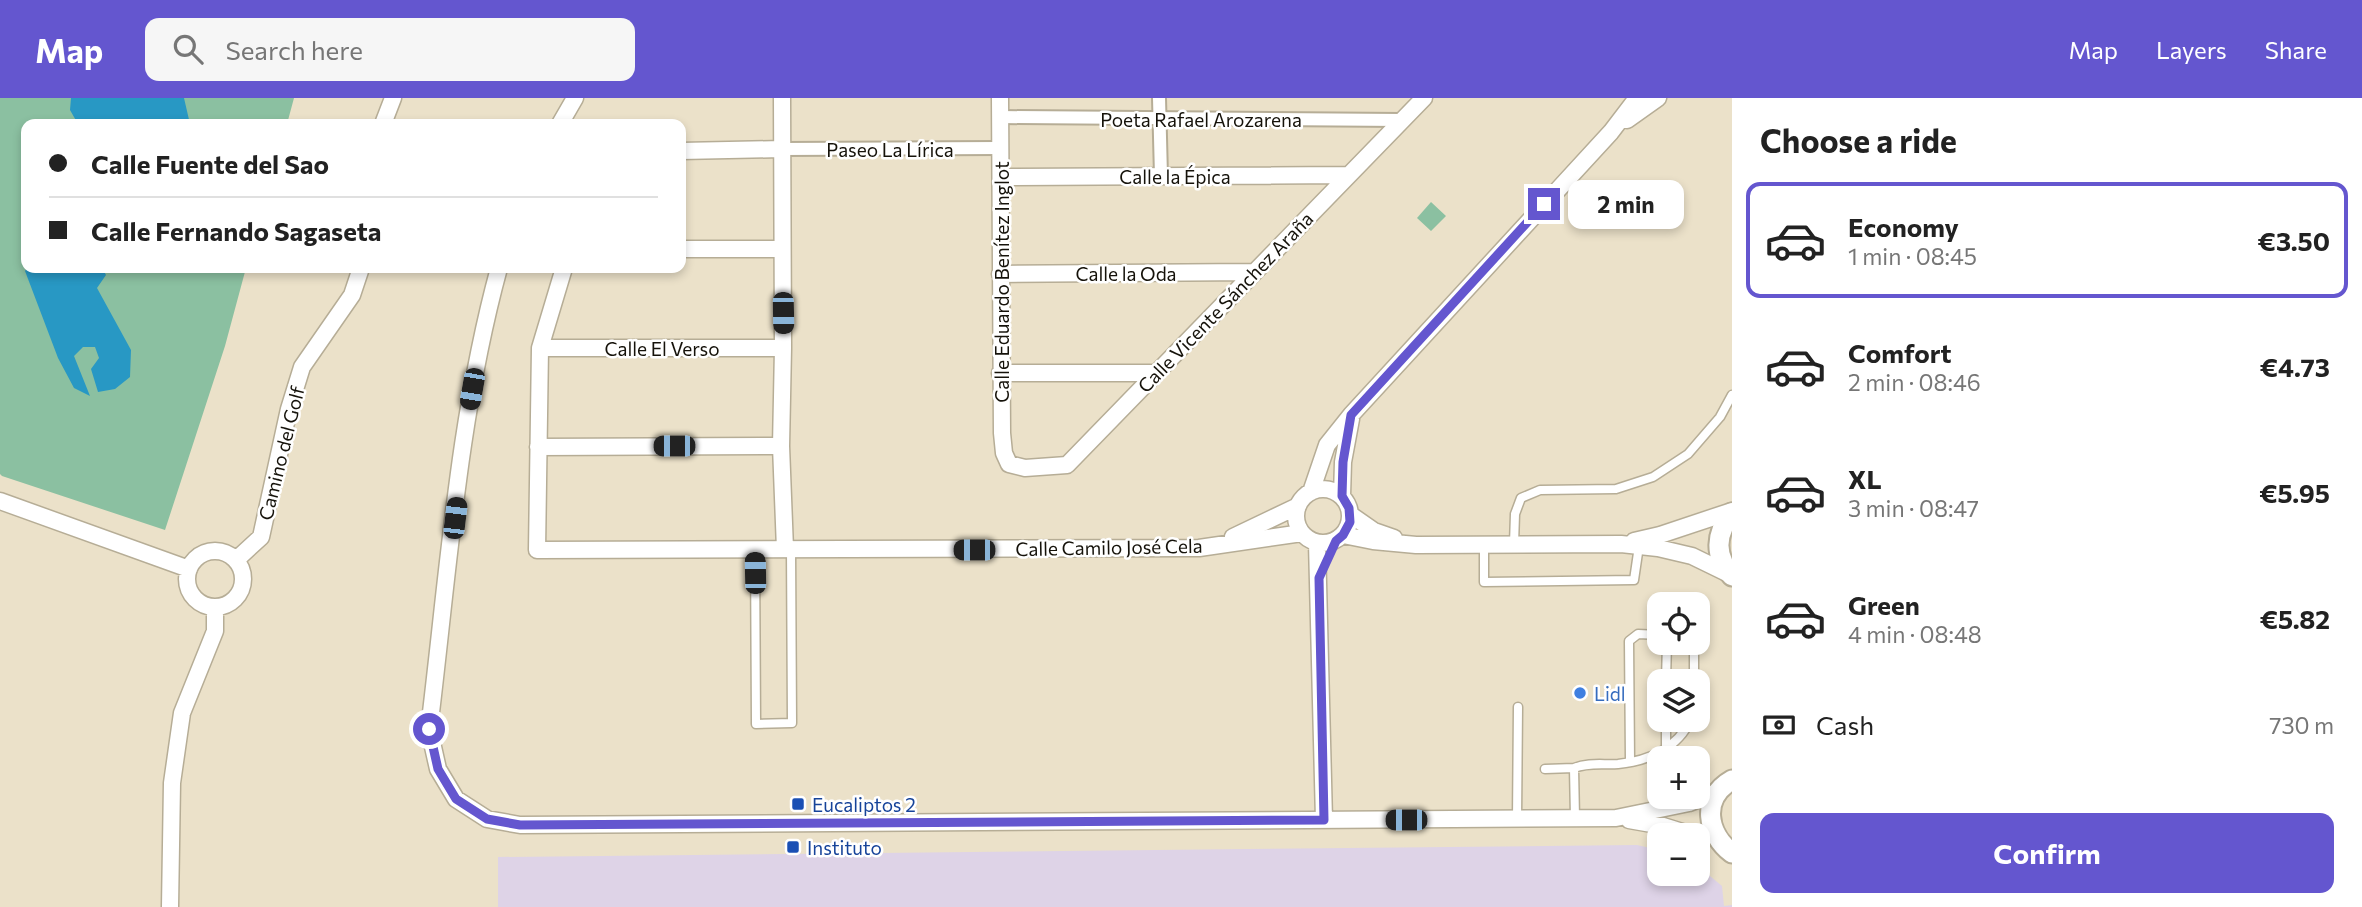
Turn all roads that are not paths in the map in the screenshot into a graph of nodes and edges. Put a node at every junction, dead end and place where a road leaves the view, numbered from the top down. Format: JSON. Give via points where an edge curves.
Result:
{"nodes":[{"id":1,"x":393,"y":98,"type":"edge"},
{"id":2,"x":575,"y":98,"type":"edge"},
{"id":3,"x":782,"y":98,"type":"edge"},
{"id":4,"x":1000,"y":98,"type":"edge"},
{"id":5,"x":1159,"y":98,"type":"edge"},
{"id":6,"x":1424,"y":98,"type":"edge"},
{"id":7,"x":1637,"y":98,"type":"edge"},
{"id":8,"x":1658,"y":98,"type":"edge"},
{"id":9,"x":1000,"y":117,"type":"junction"},
{"id":10,"x":1160,"y":118,"type":"junction"},
{"id":11,"x":385,"y":119,"type":"edge"},
{"id":12,"x":562,"y":119,"type":"edge"},
{"id":13,"x":1402,"y":120,"type":"junction"},
{"id":14,"x":1611,"y":132,"type":"junction"},
{"id":15,"x":1000,"y":148,"type":"junction"},
{"id":16,"x":781,"y":149,"type":"junction"},
{"id":17,"x":686,"y":151,"type":"edge"},
{"id":18,"x":1348,"y":175,"type":"junction"},
{"id":19,"x":1161,"y":176,"type":"junction"},
{"id":20,"x":1002,"y":177,"type":"junction"},
{"id":21,"x":686,"y":249,"type":"edge"},
{"id":22,"x":781,"y":249,"type":"junction"},
{"id":23,"x":1252,"y":272,"type":"junction"},
{"id":24,"x":359,"y":273,"type":"edge"},
{"id":25,"x":498,"y":273,"type":"edge"},
{"id":26,"x":562,"y":273,"type":"edge"},
{"id":27,"x":1000,"y":274,"type":"junction"},
{"id":28,"x":540,"y":348,"type":"junction"},
{"id":29,"x":783,"y":348,"type":"junction"},
{"id":30,"x":1000,"y":373,"type":"junction"},
{"id":31,"x":1154,"y":373,"type":"junction"},
{"id":32,"x":1732,"y":396,"type":"edge"},
{"id":33,"x":1351,"y":415,"type":"junction"},
{"id":34,"x":781,"y":446,"type":"junction"},
{"id":35,"x":538,"y":447,"type":"junction"},
{"id":36,"x":1009,"y":464,"type":"joint"},
{"id":37,"x":1311,"y":492,"type":"junction"},
{"id":38,"x":1342,"y":496,"type":"junction"},
{"id":39,"x":0,"y":501,"type":"edge"},
{"id":40,"x":1298,"y":506,"type":"junction"},
{"id":41,"x":1732,"y":512,"type":"edge"},
{"id":42,"x":1351,"y":515,"type":"junction"},
{"id":43,"x":1302,"y":533,"type":"junction"},
{"id":44,"x":1339,"y":538,"type":"junction"},
{"id":45,"x":1317,"y":543,"type":"junction"},
{"id":46,"x":1218,"y":544,"type":"junction"},
{"id":47,"x":1514,"y":544,"type":"junction"},
{"id":48,"x":1621,"y":544,"type":"junction"},
{"id":49,"x":1416,"y":545,"type":"junction"},
{"id":50,"x":1484,"y":545,"type":"junction"},
{"id":51,"x":1639,"y":546,"type":"junction"},
{"id":52,"x":755,"y":549,"type":"junction"},
{"id":53,"x":788,"y":549,"type":"junction"},
{"id":54,"x":236,"y":560,"type":"junction"},
{"id":55,"x":189,"y":569,"type":"junction"},
{"id":56,"x":1731,"y":575,"type":"edge"},
{"id":57,"x":1319,"y":578,"type":"junction"},
{"id":58,"x":215,"y":608,"type":"junction"},
{"id":59,"x":1647,"y":634,"type":"edge"},
{"id":60,"x":1518,"y":707,"type":"dead end"},
{"id":61,"x":1684,"y":732,"type":"edge"},
{"id":62,"x":1671,"y":746,"type":"edge"},
{"id":63,"x":1647,"y":756,"type":"edge"},
{"id":64,"x":1630,"y":761,"type":"junction"},
{"id":65,"x":1574,"y":768,"type":"junction"},
{"id":66,"x":1545,"y":769,"type":"dead end"},
{"id":67,"x":1727,"y":781,"type":"edge"},
{"id":68,"x":1575,"y":818,"type":"junction"},
{"id":69,"x":1616,"y":818,"type":"junction"},
{"id":70,"x":1517,"y":819,"type":"junction"},
{"id":71,"x":1324,"y":820,"type":"junction"},
{"id":72,"x":1647,"y":823,"type":"edge"},
{"id":73,"x":1710,"y":842,"type":"edge"},
{"id":74,"x":1726,"y":849,"type":"edge"},
{"id":75,"x":170,"y":907,"type":"edge"}],
"edges":[{"from":1,"to":11,"type":"street"},
{"from":2,"to":12,"type":"street"},
{"from":3,"to":16,"type":"street"},
{"from":4,"to":9,"type":"street","name":"Calle Eduardo Benítez Inglot"},
{"from":5,"to":10,"type":"street"},
{"from":6,"to":13,"type":"street","name":"Calle Vicente Sánchez Araña"},
{"from":7,"to":14,"type":"street"},
{"from":8,"to":14,"type":"street"},
{"from":9,"to":10,"type":"street","name":"Poeta Rafael Arozarena"},
{"from":9,"to":15,"type":"street","name":"Calle Eduardo Benítez Inglot"},
{"from":10,"to":13,"type":"street","name":"Poeta Rafael Arozarena"},
{"from":10,"to":19,"type":"street"},
{"from":13,"to":18,"type":"street","name":"Calle Vicente Sánchez Araña"},
{"from":14,"to":33,"type":"street"},
{"from":15,"to":16,"type":"street","name":"Paseo La Lírica"},
{"from":15,"to":20,"type":"street","name":"Calle Eduardo Benítez Inglot"},
{"from":16,"to":17,"type":"street"},
{"from":16,"to":22,"type":"street"},
{"from":18,"to":19,"type":"street","name":"Calle la Épica"},
{"from":18,"to":23,"type":"street","name":"Calle Vicente Sánchez Araña"},
{"from":19,"to":20,"type":"street","name":"Calle la Épica"},
{"from":20,"to":27,"type":"street","name":"Calle Eduardo Benítez Inglot"},
{"from":21,"to":22,"type":"street"},
{"from":22,"to":29,"type":"street"},
{"from":23,"to":27,"type":"street","name":"Calle la Oda"},
{"from":23,"to":31,"type":"street","name":"Calle Vicente Sánchez Araña"},
{"from":24,"to":54,"type":"street","name":"Camino del Golf","via":[[352,295],[302,367],[261,537]]},
{"from":25,"to":71,"type":"street","via":[[467,412],[429,729],[438,769],[456,799],[487,819],[520,825]]},
{"from":26,"to":28,"type":"street"},
{"from":27,"to":30,"type":"street","name":"Calle Eduardo Benítez Inglot"},
{"from":28,"to":29,"type":"street","name":"Calle El Verso"},
{"from":28,"to":35,"type":"street"},
{"from":29,"to":34,"type":"street"},
{"from":30,"to":31,"type":"street"},
{"from":30,"to":36,"type":"street","name":"Calle Eduardo Benítez Inglot","via":[[1004,453]]},
{"from":31,"to":36,"type":"street","name":"Calle Vicente Sánchez Araña","via":[[1067,465],[1026,468]]},
{"from":32,"to":47,"type":"lane","via":[[1688,454],[1653,477],[1616,489],[1540,490],[1521,498],[1515,513]]},
{"from":33,"to":37,"type":"street","via":[[1327,445]]},
{"from":33,"to":38,"type":"street"},
{"from":34,"to":35,"type":"street"},
{"from":34,"to":53,"type":"street"},
{"from":35,"to":52,"type":"street","name":"Calle Camilo José Cela","via":[[537,550]]},
{"from":37,"to":38,"type":"street","via":[[1327,489]]},
{"from":37,"to":40,"type":"street"},
{"from":38,"to":42,"type":"street"},
{"from":39,"to":55,"type":"street"},
{"from":40,"to":43,"type":"street","via":[[1296,520]]},
{"from":40,"to":46,"type":"street","name":"Calle Camilo José Cela"},
{"from":41,"to":48,"type":"street"},
{"from":41,"to":56,"type":"street","via":[[1717,541],[1720,559]]},
{"from":42,"to":44,"type":"street"},
{"from":42,"to":49,"type":"street","via":[[1374,531]]},
{"from":43,"to":45,"type":"street"},
{"from":43,"to":46,"type":"street","name":"Calle Camilo José Cela"},
{"from":44,"to":45,"type":"street"},
{"from":44,"to":49,"type":"street"},
{"from":44,"to":57,"type":"street"},
{"from":45,"to":57,"type":"street"},
{"from":46,"to":53,"type":"street","name":"Calle Camilo José Cela","via":[[1199,548]]},
{"from":47,"to":48,"type":"street"},
{"from":47,"to":50,"type":"street"},
{"from":48,"to":51,"type":"street"},
{"from":49,"to":50,"type":"street"},
{"from":50,"to":51,"type":"lane","via":[[1484,582],[1634,580]]},
{"from":51,"to":56,"type":"street","via":[[1692,556]]},
{"from":52,"to":53,"type":"street","name":"Calle Camilo José Cela"},
{"from":52,"to":53,"type":"lane","via":[[757,724],[792,723]]},
{"from":54,"to":55,"type":"street","via":[[227,553],[205,553]]},
{"from":54,"to":58,"type":"street","via":[[242,568],[243,587],[232,602]]},
{"from":55,"to":58,"type":"street","via":[[189,590],[204,606]]},
{"from":57,"to":71,"type":"street"},
{"from":58,"to":75,"type":"street","via":[[215,631],[182,713],[172,783]]},
{"from":59,"to":64,"type":"lane","via":[[1629,641]]},
{"from":60,"to":70,"type":"lane"},
{"from":61,"to":62,"type":"lane"},
{"from":63,"to":64,"type":"lane"},
{"from":64,"to":65,"type":"lane"},
{"from":65,"to":66,"type":"lane"},
{"from":65,"to":68,"type":"lane"},
{"from":67,"to":69,"type":"street","via":[[1679,805]]},
{"from":67,"to":74,"type":"street","via":[[1712,805],[1710,819],[1713,833]]},
{"from":68,"to":69,"type":"street"},
{"from":68,"to":70,"type":"street"},
{"from":69,"to":72,"type":"street"},
{"from":70,"to":71,"type":"street"},
{"from":73,"to":74,"type":"street"}]}
